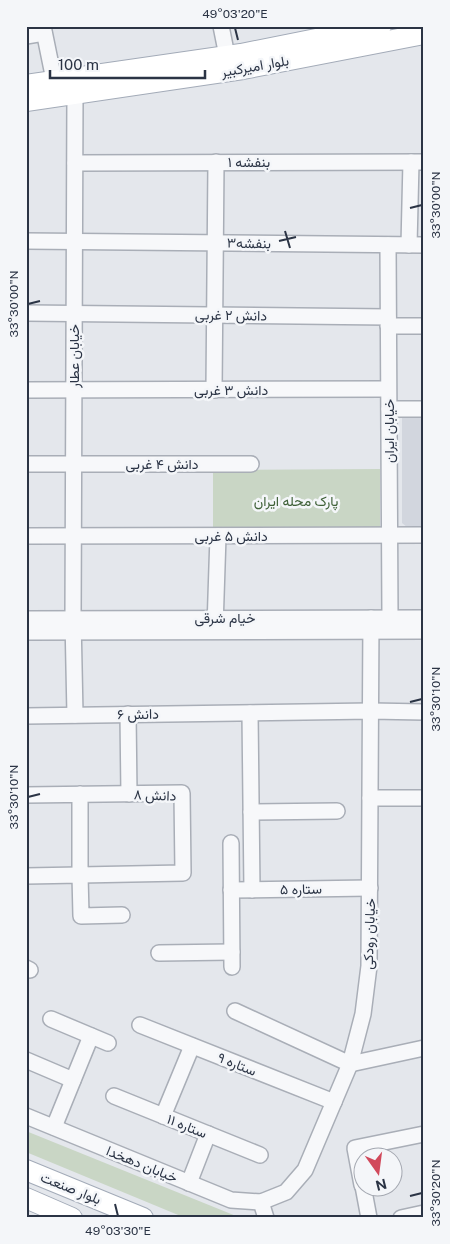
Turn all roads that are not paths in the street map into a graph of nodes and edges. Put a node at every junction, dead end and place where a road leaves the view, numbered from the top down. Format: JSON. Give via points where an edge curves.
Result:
{"nodes":[{"id":1,"x":221,"y":26,"type":"edge"},
{"id":2,"x":381,"y":26,"type":"edge"},
{"id":3,"x":43,"y":30,"type":"edge"},
{"id":4,"x":424,"y":34,"type":"edge"},
{"id":5,"x":26,"y":36,"type":"edge"},
{"id":6,"x":227,"y":56,"type":"junction"},
{"id":7,"x":54,"y":80,"type":"junction"},
{"id":8,"x":26,"y":85,"type":"edge"},
{"id":9,"x":75,"y":93,"type":"junction"},
{"id":10,"x":26,"y":101,"type":"edge"},
{"id":11,"x":216,"y":162,"type":"junction"},
{"id":12,"x":417,"y":162,"type":"edge"},
{"id":13,"x":75,"y":163,"type":"junction"},
{"id":14,"x":26,"y":241,"type":"edge"},
{"id":15,"x":74,"y":242,"type":"junction"},
{"id":16,"x":216,"y":243,"type":"junction"},
{"id":17,"x":388,"y":245,"type":"junction"},
{"id":18,"x":416,"y":245,"type":"edge"},
{"id":19,"x":74,"y":312,"type":"junction"},
{"id":20,"x":26,"y":313,"type":"edge"},
{"id":21,"x":215,"y":315,"type":"junction"},
{"id":22,"x":388,"y":321,"type":"junction"},
{"id":23,"x":424,"y":326,"type":"edge"},
{"id":24,"x":26,"y":390,"type":"edge"},
{"id":25,"x":74,"y":390,"type":"junction"},
{"id":26,"x":214,"y":390,"type":"junction"},
{"id":27,"x":388,"y":390,"type":"junction"},
{"id":28,"x":388,"y":409,"type":"junction"},
{"id":29,"x":424,"y":410,"type":"edge"},
{"id":30,"x":26,"y":464,"type":"edge"},
{"id":31,"x":73,"y":464,"type":"junction"},
{"id":32,"x":251,"y":464,"type":"dead end"},
{"id":33,"x":389,"y":535,"type":"junction"},
{"id":34,"x":424,"y":535,"type":"edge"},
{"id":35,"x":26,"y":536,"type":"edge"},
{"id":36,"x":73,"y":536,"type":"junction"},
{"id":37,"x":218,"y":536,"type":"junction"},
{"id":38,"x":390,"y":618,"type":"junction"},
{"id":39,"x":424,"y":618,"type":"edge"},
{"id":40,"x":26,"y":619,"type":"edge"},
{"id":41,"x":73,"y":625,"type":"junction"},
{"id":42,"x":215,"y":625,"type":"junction"},
{"id":43,"x":371,"y":625,"type":"junction"},
{"id":44,"x":424,"y":631,"type":"edge"},
{"id":45,"x":26,"y":632,"type":"edge"},
{"id":46,"x":371,"y":711,"type":"junction"},
{"id":47,"x":424,"y":712,"type":"edge"},
{"id":48,"x":250,"y":713,"type":"junction"},
{"id":49,"x":128,"y":714,"type":"junction"},
{"id":50,"x":75,"y":715,"type":"junction"},
{"id":51,"x":26,"y":716,"type":"edge"},
{"id":52,"x":80,"y":794,"type":"junction"},
{"id":53,"x":129,"y":794,"type":"junction"},
{"id":54,"x":26,"y":795,"type":"edge"},
{"id":55,"x":370,"y":798,"type":"junction"},
{"id":56,"x":424,"y":798,"type":"edge"},
{"id":57,"x":337,"y":811,"type":"dead end"},
{"id":58,"x":251,"y":812,"type":"junction"},
{"id":59,"x":231,"y":843,"type":"dead end"},
{"id":60,"x":80,"y":875,"type":"junction"},
{"id":61,"x":26,"y":876,"type":"edge"},
{"id":62,"x":370,"y":888,"type":"junction"},
{"id":63,"x":231,"y":890,"type":"junction"},
{"id":64,"x":252,"y":890,"type":"junction"},
{"id":65,"x":122,"y":915,"type":"dead end"},
{"id":66,"x":160,"y":953,"type":"dead end"},
{"id":67,"x":235,"y":1011,"type":"dead end"},
{"id":68,"x":51,"y":1019,"type":"dead end"},
{"id":69,"x":140,"y":1025,"type":"dead end"},
{"id":70,"x":92,"y":1036,"type":"junction"},
{"id":71,"x":108,"y":1043,"type":"dead end"},
{"id":72,"x":192,"y":1046,"type":"junction"},
{"id":73,"x":424,"y":1048,"type":"edge"},
{"id":74,"x":26,"y":1060,"type":"edge"},
{"id":75,"x":350,"y":1064,"type":"junction"},
{"id":76,"x":74,"y":1080,"type":"junction"},
{"id":77,"x":114,"y":1096,"type":"dead end"},
{"id":78,"x":334,"y":1102,"type":"junction"},
{"id":79,"x":26,"y":1116,"type":"edge"},
{"id":80,"x":163,"y":1116,"type":"junction"},
{"id":81,"x":54,"y":1127,"type":"junction"},
{"id":82,"x":208,"y":1134,"type":"junction"},
{"id":83,"x":424,"y":1134,"type":"edge"},
{"id":84,"x":365,"y":1146,"type":"edge"},
{"id":85,"x":260,"y":1155,"type":"dead end"},
{"id":86,"x":26,"y":1170,"type":"edge"},
{"id":87,"x":189,"y":1183,"type":"junction"},
{"id":88,"x":365,"y":1196,"type":"edge"},
{"id":89,"x":26,"y":1198,"type":"edge"},
{"id":90,"x":261,"y":1202,"type":"junction"},
{"id":91,"x":424,"y":1213,"type":"edge"},
{"id":92,"x":140,"y":1217,"type":"edge"},
{"id":93,"x":72,"y":1218,"type":"edge"},
{"id":94,"x":266,"y":1218,"type":"edge"},
{"id":95,"x":369,"y":1218,"type":"edge"},
{"id":96,"x":401,"y":1218,"type":"edge"}],
"edges":[{"from":1,"to":6,"type":"street"},
{"from":2,"to":6,"type":"main road","name":"بلوار امیرکبیر"},
{"from":3,"to":5,"type":"street"},
{"from":3,"to":7,"type":"street"},
{"from":4,"to":9,"type":"main road","name":"بلوار امیرکبیر","via":[[243,69]]},
{"from":6,"to":7,"type":"main road","name":"بلوار امیرکبیر"},
{"from":7,"to":8,"type":"main road","name":"بلوار امیرکبیر"},
{"from":9,"to":10,"type":"main road","name":"بلوار امیرکبیر"},
{"from":9,"to":13,"type":"street","name":"خیابان عطار"},
{"from":11,"to":12,"type":"street","name":"بنفشه ۱"},
{"from":11,"to":13,"type":"street","name":"بنفشه ۱"},
{"from":11,"to":16,"type":"street"},
{"from":12,"to":18,"type":"street"},
{"from":13,"to":15,"type":"street","name":"خیابان عطار"},
{"from":14,"to":15,"type":"street","name":"بنفشه۳"},
{"from":15,"to":16,"type":"street","name":"بنفشه۳"},
{"from":15,"to":19,"type":"street","name":"خیابان عطار"},
{"from":16,"to":17,"type":"street","name":"بنفشه۳"},
{"from":16,"to":21,"type":"street"},
{"from":17,"to":18,"type":"street","name":"بنفشه۳"},
{"from":17,"to":22,"type":"street","name":"خیابان ایران"},
{"from":19,"to":20,"type":"street","name":"دانش ۲ غربی"},
{"from":19,"to":21,"type":"street","name":"دانش ۲ غربی"},
{"from":19,"to":25,"type":"street","name":"خیابان عطار"},
{"from":21,"to":22,"type":"street","name":"دانش ۲ غربی"},
{"from":21,"to":26,"type":"street"},
{"from":22,"to":23,"type":"street","name":"دانش ۲ غربی"},
{"from":22,"to":27,"type":"street","name":"خیابان ایران"},
{"from":24,"to":25,"type":"street","name":"دانش ۳ غربی"},
{"from":25,"to":26,"type":"street","name":"دانش ۳ غربی"},
{"from":25,"to":31,"type":"street","name":"خیابان عطار"},
{"from":26,"to":27,"type":"street","name":"دانش ۳ غربی"},
{"from":27,"to":28,"type":"street","name":"خیابان ایران"},
{"from":28,"to":29,"type":"street"},
{"from":28,"to":33,"type":"street","name":"خیابان ایران"},
{"from":30,"to":31,"type":"street","name":"دانش ۴ غربی"},
{"from":31,"to":32,"type":"street","name":"دانش ۴ غربی"},
{"from":31,"to":36,"type":"street","name":"خیابان عطار"},
{"from":33,"to":34,"type":"street","name":"دانش ۵ غربی"},
{"from":33,"to":37,"type":"street","name":"دانش ۵ غربی"},
{"from":33,"to":38,"type":"street","name":"خیابان ایران"},
{"from":35,"to":36,"type":"street","name":"دانش ۵ غربی"},
{"from":36,"to":37,"type":"street","name":"دانش ۵ غربی"},
{"from":36,"to":41,"type":"street","name":"خیابان عطار"},
{"from":37,"to":42,"type":"street"},
{"from":38,"to":39,"type":"street","name":"خیام شرقی"},
{"from":38,"to":43,"type":"street","name":"خیام شرقی"},
{"from":40,"to":41,"type":"street","name":"خیام شرقی"},
{"from":41,"to":42,"type":"street","name":"خیام شرقی"},
{"from":41,"to":45,"type":"street","name":"خیام شرقی"},
{"from":41,"to":50,"type":"street","name":"خیابان عطار"},
{"from":42,"to":43,"type":"street","name":"خیام شرقی"},
{"from":43,"to":44,"type":"street","name":"خیام شرقی"},
{"from":43,"to":46,"type":"street","name":"خیابان رودکی"},
{"from":46,"to":47,"type":"street","name":"دانش ۶"},
{"from":46,"to":48,"type":"street","name":"دانش ۶"},
{"from":46,"to":55,"type":"street","name":"خیابان رودکی"},
{"from":48,"to":49,"type":"street","name":"دانش ۶"},
{"from":48,"to":58,"type":"street"},
{"from":49,"to":50,"type":"street","name":"دانش ۶"},
{"from":49,"to":53,"type":"street"},
{"from":50,"to":51,"type":"street","name":"دانش ۶"},
{"from":52,"to":53,"type":"street","name":"دانش ۸"},
{"from":52,"to":54,"type":"street","name":"دانش ۸"},
{"from":52,"to":60,"type":"street"},
{"from":53,"to":60,"type":"street","name":"دانش ۸","via":[[182,793],[183,874]]},
{"from":55,"to":56,"type":"street"},
{"from":55,"to":62,"type":"street","name":"خیابان رودکی"},
{"from":57,"to":58,"type":"street"},
{"from":58,"to":64,"type":"street"},
{"from":59,"to":63,"type":"street"},
{"from":60,"to":61,"type":"street"},
{"from":60,"to":65,"type":"street","via":[[81,916]]},
{"from":62,"to":64,"type":"street","name":"ستاره ۵"},
{"from":62,"to":75,"type":"street","name":"خیابان رودکی","via":[[369,966],[363,1014]]},
{"from":63,"to":64,"type":"street","name":"ستاره ۵"},
{"from":63,"to":66,"type":"street","via":[[232,959]]},
{"from":67,"to":75,"type":"street"},
{"from":68,"to":70,"type":"street"},
{"from":69,"to":72,"type":"street","name":"ستاره ۹"},
{"from":70,"to":71,"type":"street"},
{"from":70,"to":76,"type":"street"},
{"from":72,"to":78,"type":"street","name":"ستاره ۹"},
{"from":72,"to":80,"type":"street"},
{"from":73,"to":75,"type":"street"},
{"from":74,"to":76,"type":"street"},
{"from":75,"to":78,"type":"street","name":"خیابان رودکی"},
{"from":76,"to":81,"type":"street"},
{"from":77,"to":80,"type":"street","name":"ستاره ۱۱"},
{"from":78,"to":90,"type":"street","name":"خیابان رودکی","via":[[305,1170],[286,1192]]},
{"from":79,"to":81,"type":"street","name":"خیابان دهخدا"},
{"from":80,"to":82,"type":"street","name":"ستاره ۱۱"},
{"from":81,"to":87,"type":"street","name":"خیابان دهخدا"},
{"from":82,"to":85,"type":"street","name":"ستاره ۱۱"},
{"from":82,"to":87,"type":"street"},
{"from":83,"to":84,"type":"street"},
{"from":86,"to":92,"type":"main road","name":"بلوار صنعت"},
{"from":87,"to":90,"type":"street","name":"خیابان دهخدا","via":[[231,1200]]},
{"from":88,"to":95,"type":"street"},
{"from":89,"to":93,"type":"main road","name":"بلوار صنعت"},
{"from":90,"to":94,"type":"street"},
{"from":91,"to":96,"type":"street"}]}
